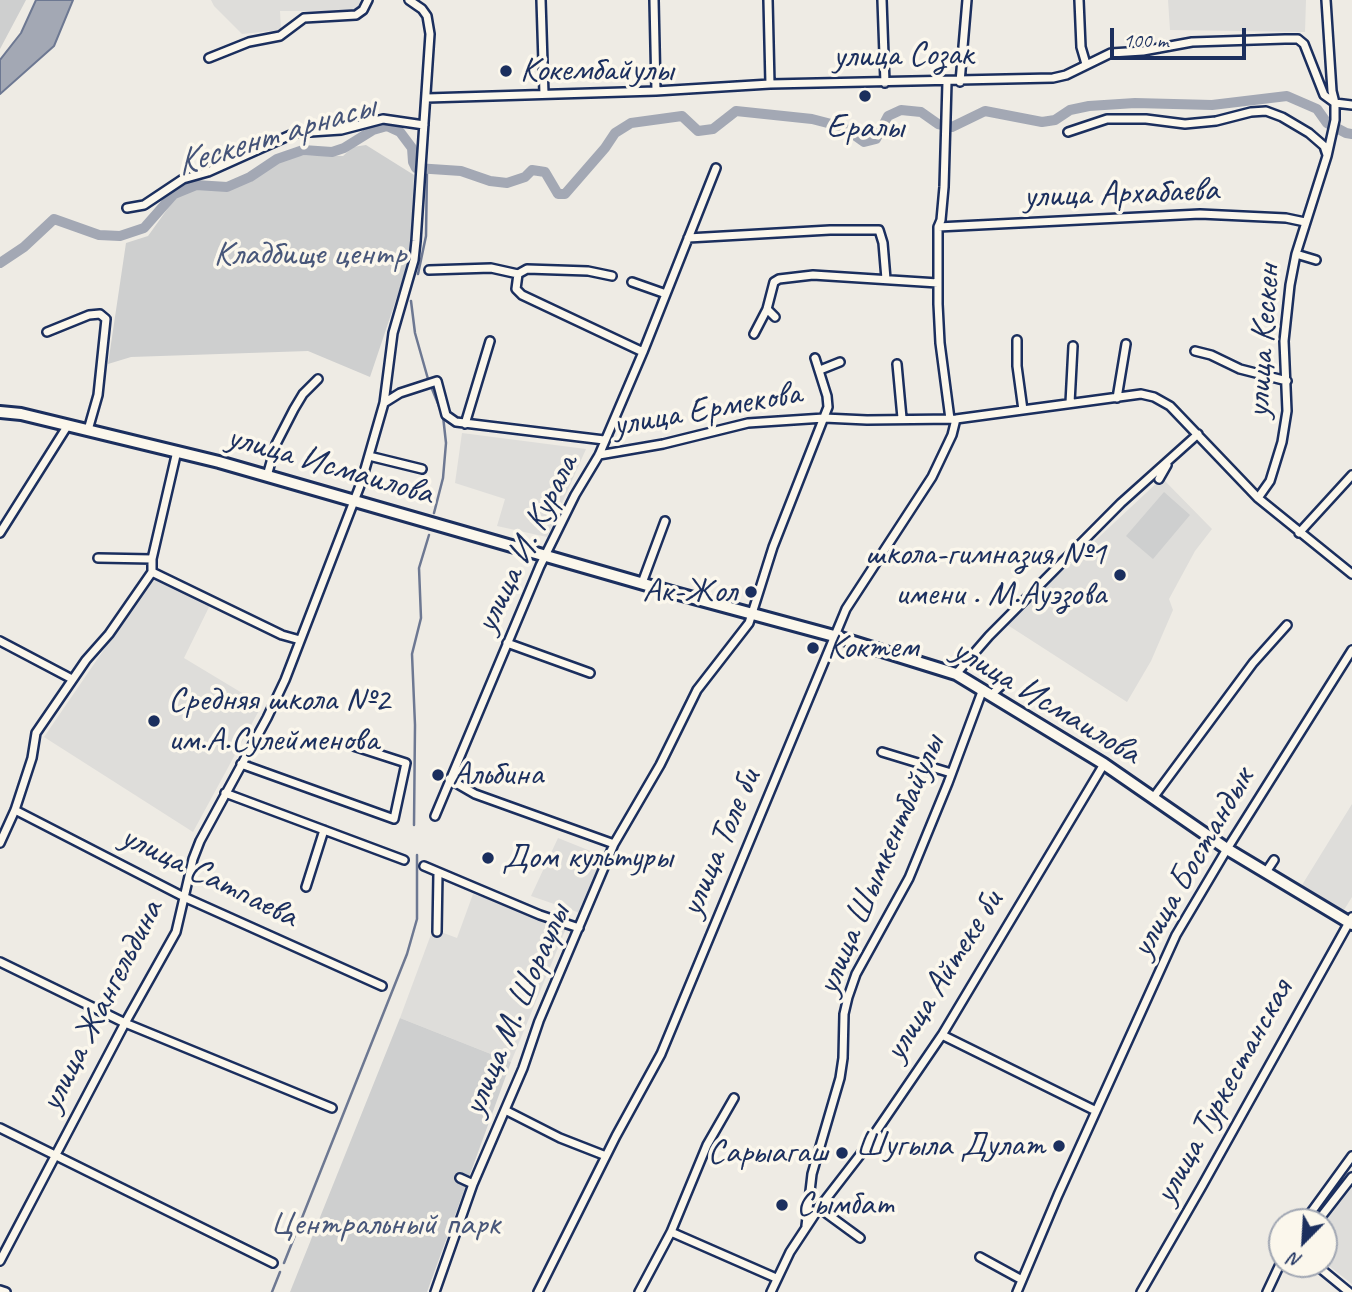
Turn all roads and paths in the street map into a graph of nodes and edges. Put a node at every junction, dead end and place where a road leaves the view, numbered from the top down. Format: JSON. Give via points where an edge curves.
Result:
{"nodes":[{"id":1,"x":368,"y":0,"type":"edge"},
{"id":2,"x":409,"y":0,"type":"edge"},
{"id":3,"x":541,"y":0,"type":"edge"},
{"id":4,"x":654,"y":0,"type":"edge"},
{"id":5,"x":768,"y":0,"type":"edge"},
{"id":6,"x":882,"y":0,"type":"edge"},
{"id":7,"x":967,"y":0,"type":"edge"},
{"id":8,"x":1079,"y":0,"type":"edge"},
{"id":9,"x":1326,"y":0,"type":"edge"},
{"id":10,"x":209,"y":58,"type":"dead end"},
{"id":11,"x":1086,"y":64,"type":"junction"},
{"id":12,"x":947,"y":82,"type":"junction"},
{"id":13,"x":960,"y":82,"type":"junction"},
{"id":14,"x":885,"y":83,"type":"junction"},
{"id":15,"x":770,"y":84,"type":"junction"},
{"id":16,"x":656,"y":91,"type":"junction"},
{"id":17,"x":544,"y":94,"type":"junction"},
{"id":18,"x":427,"y":98,"type":"junction"},
{"id":19,"x":1335,"y":103,"type":"junction"},
{"id":20,"x":1352,"y":105,"type":"edge"},
{"id":21,"x":424,"y":125,"type":"junction"},
{"id":22,"x":1068,"y":132,"type":"dead end"},
{"id":23,"x":1327,"y":156,"type":"junction"},
{"id":24,"x":716,"y":168,"type":"dead end"},
{"id":25,"x":127,"y":208,"type":"dead end"},
{"id":26,"x":1306,"y":222,"type":"junction"},
{"id":27,"x":938,"y":227,"type":"junction"},
{"id":28,"x":688,"y":238,"type":"junction"},
{"id":29,"x":1296,"y":254,"type":"junction"},
{"id":30,"x":1316,"y":260,"type":"dead end"},
{"id":31,"x":429,"y":270,"type":"dead end"},
{"id":32,"x":518,"y":274,"type":"junction"},
{"id":33,"x":612,"y":276,"type":"dead end"},
{"id":34,"x":886,"y":279,"type":"junction"},
{"id":35,"x":632,"y":282,"type":"dead end"},
{"id":36,"x":938,"y":283,"type":"junction"},
{"id":37,"x":666,"y":294,"type":"junction"},
{"id":38,"x":767,"y":309,"type":"junction"},
{"id":39,"x":775,"y":317,"type":"dead end"},
{"id":40,"x":47,"y":332,"type":"dead end"},
{"id":41,"x":754,"y":334,"type":"dead end"},
{"id":42,"x":1017,"y":340,"type":"dead end"},
{"id":43,"x":490,"y":341,"type":"dead end"},
{"id":44,"x":1126,"y":344,"type":"dead end"},
{"id":45,"x":1073,"y":346,"type":"dead end"},
{"id":46,"x":1195,"y":351,"type":"dead end"},
{"id":47,"x":643,"y":352,"type":"junction"},
{"id":48,"x":815,"y":358,"type":"dead end"},
{"id":49,"x":840,"y":362,"type":"dead end"},
{"id":50,"x":897,"y":364,"type":"dead end"},
{"id":51,"x":820,"y":370,"type":"junction"},
{"id":52,"x":318,"y":379,"type":"dead end"},
{"id":53,"x":1287,"y":381,"type":"junction"},
{"id":54,"x":1117,"y":398,"type":"junction"},
{"id":55,"x":384,"y":403,"type":"junction"},
{"id":56,"x":1070,"y":403,"type":"junction"},
{"id":57,"x":1023,"y":410,"type":"junction"},
{"id":58,"x":0,"y":412,"type":"edge"},
{"id":59,"x":824,"y":418,"type":"junction"},
{"id":60,"x":902,"y":418,"type":"junction"},
{"id":61,"x":953,"y":419,"type":"junction"},
{"id":62,"x":465,"y":424,"type":"junction"},
{"id":63,"x":68,"y":425,"type":"junction"},
{"id":64,"x":88,"y":430,"type":"junction"},
{"id":65,"x":1198,"y":434,"type":"junction"},
{"id":66,"x":604,"y":440,"type":"junction"},
{"id":67,"x":177,"y":451,"type":"junction"},
{"id":68,"x":599,"y":455,"type":"junction"},
{"id":69,"x":369,"y":456,"type":"junction"},
{"id":70,"x":1169,"y":462,"type":"junction"},
{"id":71,"x":422,"y":469,"type":"dead end"},
{"id":72,"x":1352,"y":475,"type":"edge"},
{"id":73,"x":267,"y":476,"type":"junction"},
{"id":74,"x":1159,"y":479,"type":"dead end"},
{"id":75,"x":1258,"y":498,"type":"junction"},
{"id":76,"x":354,"y":501,"type":"junction"},
{"id":77,"x":665,"y":520,"type":"dead end"},
{"id":78,"x":0,"y":533,"type":"edge"},
{"id":79,"x":1299,"y":533,"type":"junction"},
{"id":80,"x":546,"y":556,"type":"junction"},
{"id":81,"x":98,"y":558,"type":"dead end"},
{"id":82,"x":152,"y":559,"type":"junction"},
{"id":83,"x":152,"y":572,"type":"junction"},
{"id":84,"x":1352,"y":574,"type":"edge"},
{"id":85,"x":642,"y":583,"type":"junction"},
{"id":86,"x":752,"y":614,"type":"junction"},
{"id":87,"x":1287,"y":625,"type":"dead end"},
{"id":88,"x":834,"y":636,"type":"junction"},
{"id":89,"x":300,"y":640,"type":"junction"},
{"id":90,"x":0,"y":641,"type":"edge"},
{"id":91,"x":507,"y":643,"type":"junction"},
{"id":92,"x":1352,"y":650,"type":"edge"},
{"id":93,"x":590,"y":673,"type":"dead end"},
{"id":94,"x":956,"y":674,"type":"junction"},
{"id":95,"x":72,"y":679,"type":"junction"},
{"id":96,"x":1006,"y":682,"type":"dead end"},
{"id":97,"x":987,"y":692,"type":"junction"},
{"id":98,"x":341,"y":741,"type":"dead end"},
{"id":99,"x":882,"y":752,"type":"dead end"},
{"id":100,"x":241,"y":764,"type":"junction"},
{"id":101,"x":1104,"y":764,"type":"junction"},
{"id":102,"x":951,"y":773,"type":"junction"},
{"id":103,"x":449,"y":779,"type":"junction"},
{"id":104,"x":225,"y":793,"type":"junction"},
{"id":105,"x":1153,"y":799,"type":"junction"},
{"id":106,"x":15,"y":810,"type":"junction"},
{"id":107,"x":435,"y":816,"type":"dead end"},
{"id":108,"x":324,"y":830,"type":"junction"},
{"id":109,"x":0,"y":843,"type":"edge"},
{"id":110,"x":614,"y":844,"type":"junction"},
{"id":111,"x":1227,"y":849,"type":"junction"},
{"id":112,"x":404,"y":860,"type":"dead end"},
{"id":113,"x":1275,"y":860,"type":"dead end"},
{"id":114,"x":424,"y":866,"type":"dead end"},
{"id":115,"x":1266,"y":872,"type":"junction"},
{"id":116,"x":438,"y":873,"type":"junction"},
{"id":117,"x":306,"y":887,"type":"dead end"},
{"id":118,"x":186,"y":898,"type":"junction"},
{"id":119,"x":1351,"y":921,"type":"edge"},
{"id":120,"x":579,"y":928,"type":"junction"},
{"id":121,"x":437,"y":932,"type":"dead end"},
{"id":122,"x":0,"y":962,"type":"edge"},
{"id":123,"x":382,"y":986,"type":"dead end"},
{"id":124,"x":125,"y":1023,"type":"junction"},
{"id":125,"x":942,"y":1035,"type":"junction"},
{"id":126,"x":734,"y":1098,"type":"dead end"},
{"id":127,"x":332,"y":1108,"type":"dead end"},
{"id":128,"x":505,"y":1110,"type":"junction"},
{"id":129,"x":1096,"y":1111,"type":"junction"},
{"id":130,"x":0,"y":1128,"type":"edge"},
{"id":131,"x":55,"y":1154,"type":"junction"},
{"id":132,"x":606,"y":1156,"type":"junction"},
{"id":133,"x":1352,"y":1156,"type":"edge"},
{"id":134,"x":1352,"y":1177,"type":"edge"},
{"id":135,"x":460,"y":1178,"type":"dead end"},
{"id":136,"x":474,"y":1185,"type":"junction"},
{"id":137,"x":819,"y":1208,"type":"junction"},
{"id":138,"x":1314,"y":1208,"type":"edge"},
{"id":139,"x":1328,"y":1208,"type":"edge"},
{"id":140,"x":806,"y":1227,"type":"junction"},
{"id":141,"x":671,"y":1232,"type":"junction"},
{"id":142,"x":860,"y":1238,"type":"dead end"},
{"id":143,"x":980,"y":1257,"type":"dead end"},
{"id":144,"x":0,"y":1261,"type":"edge"},
{"id":145,"x":273,"y":1264,"type":"dead end"},
{"id":146,"x":776,"y":1278,"type":"junction"},
{"id":147,"x":1332,"y":1278,"type":"edge"},
{"id":148,"x":1022,"y":1280,"type":"junction"},
{"id":149,"x":0,"y":1290,"type":"edge"},
{"id":150,"x":6,"y":1292,"type":"edge"},
{"id":151,"x":435,"y":1292,"type":"edge"},
{"id":152,"x":538,"y":1292,"type":"edge"},
{"id":153,"x":639,"y":1292,"type":"edge"},
{"id":154,"x":771,"y":1292,"type":"edge"},
{"id":155,"x":1017,"y":1292,"type":"edge"},
{"id":156,"x":1141,"y":1292,"type":"edge"},
{"id":157,"x":1349,"y":1292,"type":"edge"}],
"edges":[{"from":1,"to":10,"type":"street","via":[[356,15],[304,18],[280,36]]},
{"from":2,"to":18,"type":"street","name":"улица Жангельдина","via":[[422,9],[430,25]]},
{"from":3,"to":17,"type":"street"},
{"from":4,"to":16,"type":"street"},
{"from":5,"to":15,"type":"street"},
{"from":6,"to":14,"type":"street"},
{"from":7,"to":13,"type":"street"},
{"from":8,"to":11,"type":"street"},
{"from":9,"to":19,"type":"street","name":"улица Кескен"},
{"from":11,"to":13,"type":"street","name":"улица Созак","via":[[1052,78]]},
{"from":11,"to":19,"type":"street","name":"улица Созак","via":[[1111,53],[1192,42],[1296,36],[1304,44],[1324,94]]},
{"from":12,"to":13,"type":"street","name":"улица Созак"},
{"from":12,"to":14,"type":"street","name":"улица Созак"},
{"from":12,"to":27,"type":"street","name":"улица Толе би"},
{"from":14,"to":15,"type":"street","name":"улица Созак"},
{"from":15,"to":16,"type":"street","name":"улица Созак"},
{"from":16,"to":17,"type":"street","name":"улица Созак"},
{"from":17,"to":18,"type":"street","name":"улица Созак"},
{"from":18,"to":21,"type":"street","name":"улица Жангельдина"},
{"from":19,"to":20,"type":"street"},
{"from":19,"to":23,"type":"street","name":"улица Кескен"},
{"from":21,"to":25,"type":"street","via":[[383,119],[341,130],[295,133],[183,179],[144,205]]},
{"from":21,"to":55,"type":"street","name":"улица Жангельдина","via":[[415,249],[393,333]]},
{"from":22,"to":23,"type":"street","via":[[1107,119],[1185,124],[1266,111],[1309,133],[1324,146]]},
{"from":23,"to":26,"type":"street","name":"улица Кескен"},
{"from":24,"to":28,"type":"street","name":"улица И. Курала"},
{"from":26,"to":27,"type":"street","name":"улица Архабаева","via":[[1200,214]]},
{"from":26,"to":29,"type":"street","name":"улица Кескен"},
{"from":27,"to":36,"type":"street","name":"улица Толе би"},
{"from":28,"to":34,"type":"street","via":[[879,230]]},
{"from":28,"to":37,"type":"street","name":"улица И. Курала"},
{"from":29,"to":30,"type":"street"},
{"from":29,"to":53,"type":"street","name":"улица Кескен","via":[[1284,341]]},
{"from":31,"to":32,"type":"street","via":[[491,268]]},
{"from":32,"to":33,"type":"street","via":[[527,269]]},
{"from":32,"to":47,"type":"street","via":[[516,289],[522,295]]},
{"from":34,"to":36,"type":"street"},
{"from":34,"to":38,"type":"street","via":[[813,275],[779,279],[774,282]]},
{"from":35,"to":37,"type":"street"},
{"from":36,"to":61,"type":"street","name":"улица Толе би","via":[[940,342]]},
{"from":37,"to":47,"type":"street","name":"улица И. Курала"},
{"from":38,"to":39,"type":"street"},
{"from":38,"to":41,"type":"street"},
{"from":40,"to":64,"type":"street","via":[[89,315],[106,319],[105,363]]},
{"from":42,"to":57,"type":"street"},
{"from":43,"to":62,"type":"street"},
{"from":44,"to":54,"type":"street"},
{"from":45,"to":56,"type":"street"},
{"from":46,"to":53,"type":"street"},
{"from":47,"to":66,"type":"street","name":"улица И. Курала"},
{"from":48,"to":51,"type":"street"},
{"from":49,"to":51,"type":"street"},
{"from":50,"to":60,"type":"street"},
{"from":51,"to":59,"type":"street","via":[[828,404]]},
{"from":52,"to":73,"type":"street","via":[[294,409],[276,444]]},
{"from":53,"to":75,"type":"street","name":"улица Кескен","via":[[1279,457]]},
{"from":54,"to":56,"type":"street","name":"улица Ермекова"},
{"from":54,"to":65,"type":"street","name":"улица Ермекова","via":[[1134,394],[1154,397]]},
{"from":55,"to":62,"type":"street","via":[[437,381],[446,415]]},
{"from":55,"to":69,"type":"street","name":"улица Жангельдина"},
{"from":56,"to":57,"type":"street","name":"улица Ермекова"},
{"from":57,"to":61,"type":"street","name":"улица Ермекова"},
{"from":58,"to":63,"type":"main road","name":"улица Исмаилова"},
{"from":59,"to":60,"type":"street","name":"улица Ермекова"},
{"from":59,"to":68,"type":"street","name":"улица Ермекова","via":[[748,423]]},
{"from":59,"to":86,"type":"street","name":"улица Ермекова"},
{"from":60,"to":61,"type":"street","name":"улица Ермекова"},
{"from":61,"to":88,"type":"street","name":"улица Толе би","via":[[945,453],[932,477],[846,609]]},
{"from":62,"to":66,"type":"street","name":"улица Ермекова"},
{"from":63,"to":64,"type":"main road","name":"улица Исмаилова"},
{"from":63,"to":78,"type":"street"},
{"from":64,"to":67,"type":"main road","name":"улица Исмаилова"},
{"from":65,"to":70,"type":"street"},
{"from":65,"to":75,"type":"street","name":"улица Ермекова"},
{"from":66,"to":68,"type":"street","name":"улица И. Курала"},
{"from":67,"to":73,"type":"main road","name":"улица Исмаилова"},
{"from":67,"to":82,"type":"street"},
{"from":68,"to":80,"type":"street","name":"улица И. Курала"},
{"from":69,"to":71,"type":"street"},
{"from":69,"to":76,"type":"street","name":"улица Жангельдина"},
{"from":70,"to":74,"type":"street"},
{"from":70,"to":94,"type":"street","via":[[1121,503]]},
{"from":72,"to":79,"type":"street"},
{"from":73,"to":76,"type":"main road","name":"улица Исмаилова"},
{"from":75,"to":79,"type":"street","name":"улица Ермекова"},
{"from":76,"to":80,"type":"main road","name":"улица Исмаилова"},
{"from":76,"to":89,"type":"street","name":"улица Жангельдина"},
{"from":77,"to":85,"type":"street"},
{"from":79,"to":84,"type":"street","name":"улица Ермекова"},
{"from":80,"to":85,"type":"main road","name":"улица Исмаилова"},
{"from":80,"to":91,"type":"street","name":"улица И. Курала"},
{"from":81,"to":82,"type":"street"},
{"from":82,"to":83,"type":"street"},
{"from":83,"to":89,"type":"street"},
{"from":83,"to":95,"type":"street"},
{"from":85,"to":86,"type":"main road","name":"улица Исмаилова"},
{"from":86,"to":88,"type":"main road","name":"улица Исмаилова"},
{"from":86,"to":110,"type":"street","name":"улица М. Шораулы","via":[[691,699],[660,765]]},
{"from":87,"to":105,"type":"street","via":[[1253,663]]},
{"from":88,"to":94,"type":"main road","name":"улица Исмаилова"},
{"from":88,"to":132,"type":"street","name":"улица Толе би","via":[[660,1055]]},
{"from":89,"to":100,"type":"street","name":"улица Жангельдина","via":[[267,718]]},
{"from":90,"to":95,"type":"street"},
{"from":91,"to":93,"type":"street"},
{"from":91,"to":103,"type":"street","name":"улица И. Курала"},
{"from":92,"to":111,"type":"street","name":"улица Бостандык"},
{"from":94,"to":97,"type":"main road","name":"улица Исмаилова"},
{"from":95,"to":106,"type":"street","via":[[37,733]]},
{"from":96,"to":97,"type":"street"},
{"from":97,"to":101,"type":"main road","name":"улица Исмаилова"},
{"from":97,"to":102,"type":"street","name":"улица Шымкентбайулы"},
{"from":98,"to":100,"type":"street","via":[[406,764],[394,819]]},
{"from":99,"to":102,"type":"street"},
{"from":100,"to":104,"type":"street","name":"улица Жангельдина"},
{"from":101,"to":105,"type":"main road","name":"улица Исмаилова"},
{"from":101,"to":125,"type":"street","name":"улица Айтеке би"},
{"from":102,"to":140,"type":"street","name":"улица Шымкентбайулы","via":[[909,878],[848,997],[840,1078],[812,1174]]},
{"from":103,"to":107,"type":"street","name":"улица И. Курала"},
{"from":103,"to":110,"type":"street","via":[[475,794]]},
{"from":104,"to":108,"type":"street"},
{"from":104,"to":118,"type":"street","name":"улица Жангельдина","via":[[193,859]]},
{"from":105,"to":111,"type":"main road","name":"улица Исмаилова"},
{"from":106,"to":109,"type":"street"},
{"from":106,"to":118,"type":"street","name":"улица Сатпаева"},
{"from":108,"to":112,"type":"street"},
{"from":108,"to":117,"type":"street"},
{"from":110,"to":120,"type":"street","name":"улица М. Шораулы"},
{"from":111,"to":115,"type":"main road","name":"улица Исмаилова"},
{"from":111,"to":129,"type":"street","name":"улица Бостандык","via":[[1176,935]]},
{"from":113,"to":115,"type":"street"},
{"from":114,"to":116,"type":"street"},
{"from":115,"to":119,"type":"main road","name":"улица Исмаилова"},
{"from":116,"to":120,"type":"street"},
{"from":116,"to":121,"type":"street"},
{"from":118,"to":123,"type":"street","name":"улица Сатпаева"},
{"from":118,"to":124,"type":"street","name":"улица Жангельдина","via":[[176,932]]},
{"from":119,"to":156,"type":"street","name":"улица Туркестанская"},
{"from":120,"to":128,"type":"street","name":"улица М. Шораулы"},
{"from":122,"to":124,"type":"street"},
{"from":124,"to":127,"type":"street"},
{"from":124,"to":131,"type":"street","name":"улица Жангельдина"},
{"from":125,"to":129,"type":"street"},
{"from":125,"to":137,"type":"street","name":"улица Айтеке би"},
{"from":126,"to":141,"type":"street","via":[[707,1145]]},
{"from":128,"to":132,"type":"street"},
{"from":128,"to":136,"type":"street","name":"улица М. Шораулы"},
{"from":129,"to":148,"type":"street","name":"улица Бостандык"},
{"from":130,"to":131,"type":"street"},
{"from":131,"to":144,"type":"street","name":"улица Жангельдина"},
{"from":131,"to":145,"type":"street"},
{"from":132,"to":152,"type":"street","name":"улица Толе би"},
{"from":133,"to":138,"type":"street"},
{"from":134,"to":139,"type":"street"},
{"from":135,"to":136,"type":"street"},
{"from":136,"to":151,"type":"street","name":"улица М. Шораулы"},
{"from":137,"to":140,"type":"street","name":"улица Айтеке би"},
{"from":137,"to":142,"type":"street"},
{"from":140,"to":146,"type":"street","name":"улица Айтеке би"},
{"from":141,"to":146,"type":"street"},
{"from":141,"to":153,"type":"street"},
{"from":143,"to":148,"type":"street"},
{"from":146,"to":154,"type":"street","name":"улица Айтеке би"},
{"from":147,"to":157,"type":"street"},
{"from":148,"to":155,"type":"street","name":"улица Бостандык"},
{"from":149,"to":150,"type":"street"}]}
